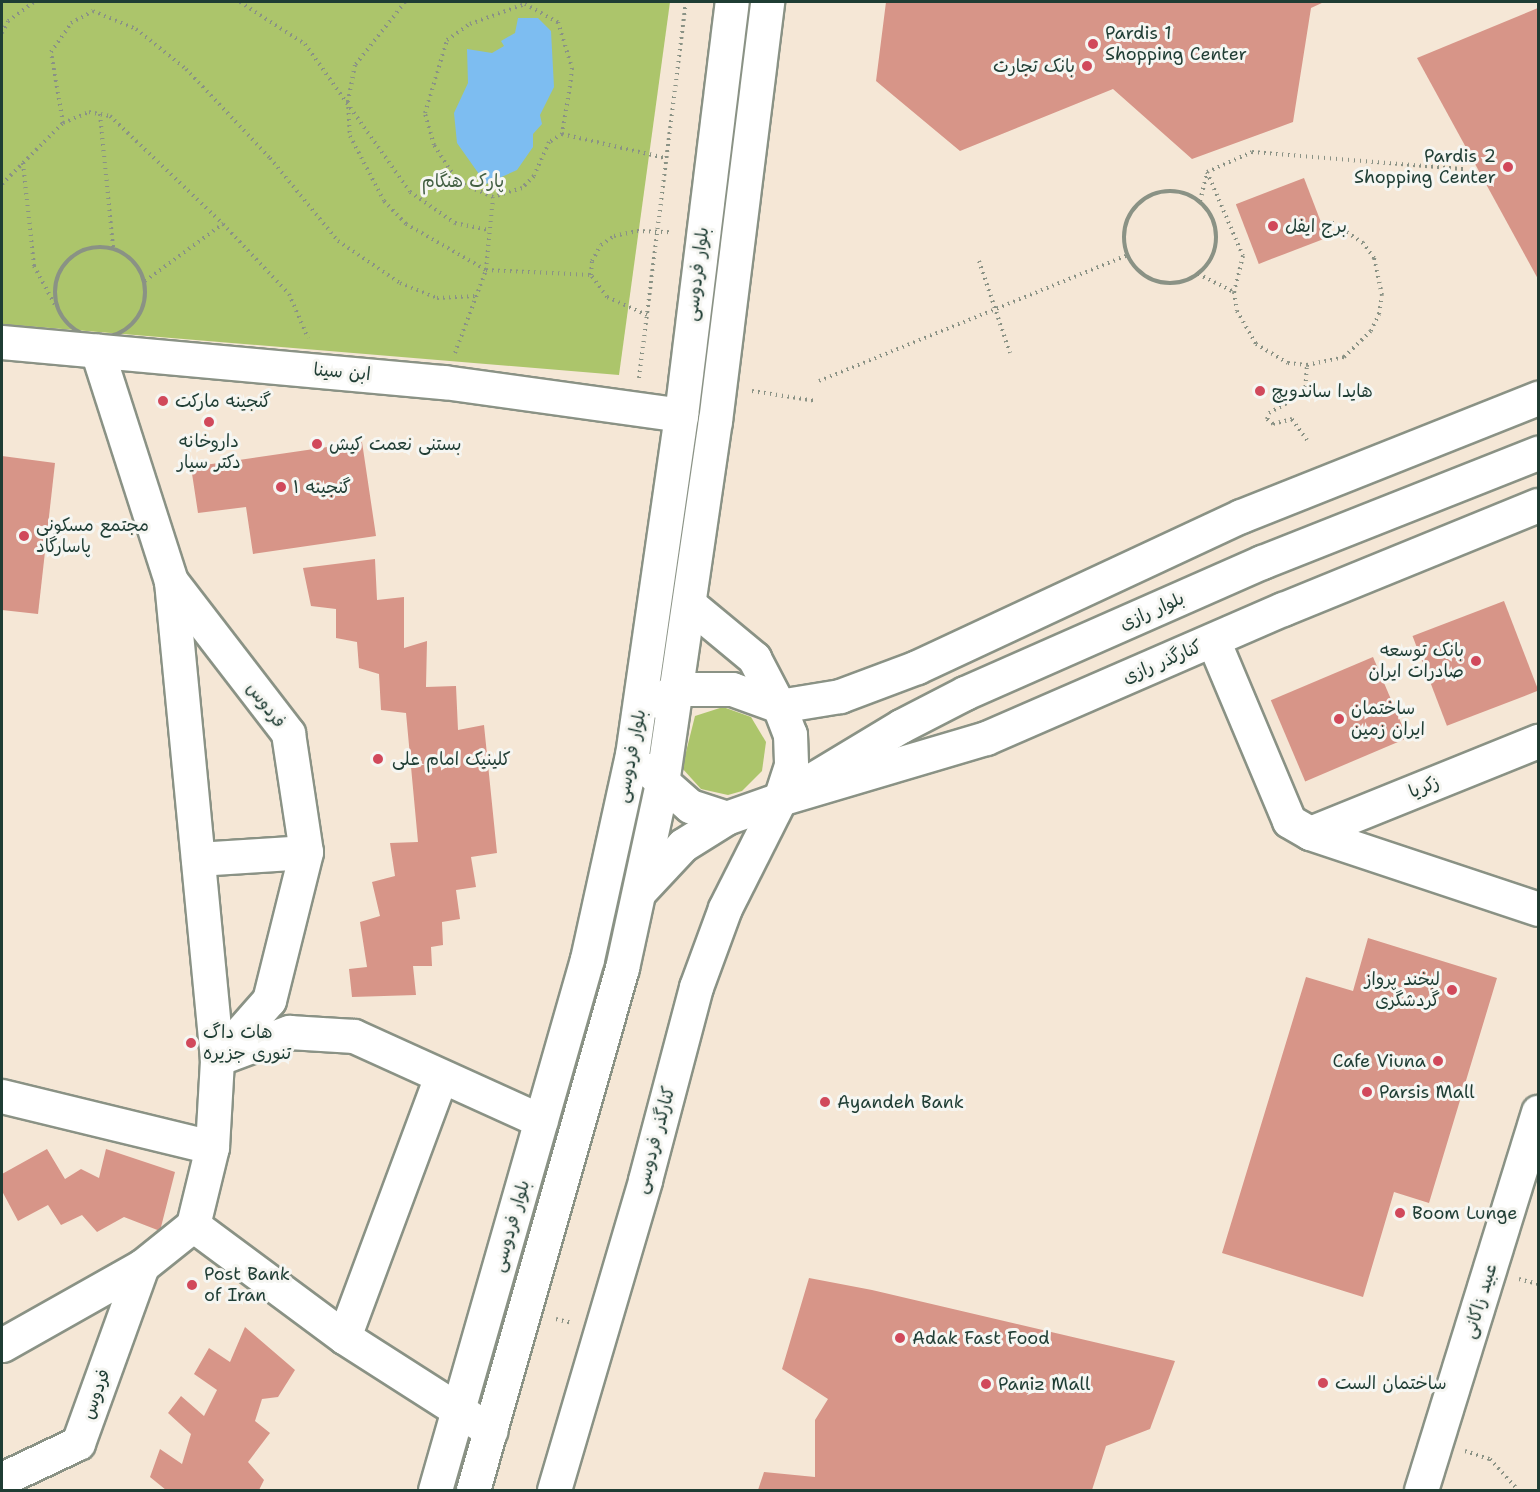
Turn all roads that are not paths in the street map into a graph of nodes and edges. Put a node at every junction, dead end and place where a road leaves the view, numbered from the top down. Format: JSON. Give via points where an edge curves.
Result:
{"nodes":[{"id":1,"x":732,"y":2,"type":"edge"},
{"id":2,"x":767,"y":2,"type":"edge"},
{"id":3,"x":2,"y":342,"type":"edge"},
{"id":4,"x":97,"y":351,"type":"junction"},
{"id":5,"x":1539,"y":398,"type":"edge"},
{"id":6,"x":681,"y":415,"type":"junction"},
{"id":7,"x":715,"y":421,"type":"junction"},
{"id":8,"x":1539,"y":453,"type":"edge"},
{"id":9,"x":1539,"y":505,"type":"edge"},
{"id":10,"x":171,"y":581,"type":"junction"},
{"id":11,"x":689,"y":604,"type":"junction"},
{"id":12,"x":1213,"y":640,"type":"junction"},
{"id":13,"x":917,"y":668,"type":"junction"},
{"id":14,"x":677,"y":689,"type":"junction"},
{"id":15,"x":779,"y":706,"type":"junction"},
{"id":16,"x":640,"y":713,"type":"junction"},
{"id":17,"x":902,"y":726,"type":"junction"},
{"id":18,"x":1539,"y":741,"type":"edge"},
{"id":19,"x":632,"y":755,"type":"junction"},
{"id":20,"x":662,"y":783,"type":"junction"},
{"id":21,"x":780,"y":800,"type":"junction"},
{"id":22,"x":726,"y":818,"type":"junction"},
{"id":23,"x":1310,"y":833,"type":"junction"},
{"id":24,"x":306,"y":852,"type":"junction"},
{"id":25,"x":198,"y":860,"type":"junction"},
{"id":26,"x":639,"y":892,"type":"junction"},
{"id":27,"x":1539,"y":909,"type":"edge"},
{"id":28,"x":217,"y":1059,"type":"junction"},
{"id":29,"x":441,"y":1076,"type":"junction"},
{"id":30,"x":2,"y":1096,"type":"edge"},
{"id":31,"x":541,"y":1121,"type":"junction"},
{"id":32,"x":1537,"y":1122,"type":"edge"},
{"id":33,"x":212,"y":1147,"type":"junction"},
{"id":34,"x":194,"y":1225,"type":"junction"},
{"id":35,"x":142,"y":1266,"type":"junction"},
{"id":36,"x":344,"y":1337,"type":"junction"},
{"id":37,"x":2,"y":1345,"type":"edge"},
{"id":38,"x":458,"y":1412,"type":"junction"},
{"id":39,"x":491,"y":1431,"type":"junction"},
{"id":40,"x":2,"y":1479,"type":"edge"},
{"id":41,"x":435,"y":1491,"type":"edge"},
{"id":42,"x":473,"y":1491,"type":"edge"},
{"id":43,"x":554,"y":1491,"type":"edge"},
{"id":44,"x":1421,"y":1491,"type":"edge"}],
"edges":[{"from":1,"to":6,"type":"street","name":"بلوار فردوسی"},
{"from":2,"to":7,"type":"street","name":"بلوار فردوسی"},
{"from":3,"to":4,"type":"street","name":"ابن سینا"},
{"from":4,"to":6,"type":"street","name":"ابن سینا","via":[[444,382]]},
{"from":4,"to":10,"type":"street","name":"فردوس"},
{"from":5,"to":13,"type":"street","via":[[1241,516]]},
{"from":6,"to":7,"type":"street","name":"ابن سینا"},
{"from":6,"to":16,"type":"street","name":"بلوار فردوسی"},
{"from":7,"to":11,"type":"street","name":"بلوار فردوسی"},
{"from":8,"to":17,"type":"street","name":"بلوار رازی","via":[[1262,562],[965,693]]},
{"from":9,"to":12,"type":"street","name":"کنارگذر رازی"},
{"from":10,"to":24,"type":"street","name":"فردوس","via":[[288,733]]},
{"from":10,"to":25,"type":"street","name":"فردوس"},
{"from":11,"to":14,"type":"street","name":"بلوار فردوسی"},
{"from":11,"to":15,"type":"street","via":[[754,658]]},
{"from":12,"to":21,"type":"street","name":"کنارگذر رازی","via":[[986,738]]},
{"from":12,"to":23,"type":"street","via":[[1289,821]]},
{"from":13,"to":15,"type":"street","via":[[840,696]]},
{"from":13,"to":17,"type":"street"},
{"from":14,"to":15,"type":"street","via":[[732,689]]},
{"from":14,"to":16,"type":"street"},
{"from":14,"to":20,"type":"street","name":"بلوار فردوسی"},
{"from":15,"to":21,"type":"street","via":[[790,734],[790,765]]},
{"from":16,"to":19,"type":"street","name":"بلوار فردوسی"},
{"from":17,"to":21,"type":"street","name":"بلوار رازی"},
{"from":18,"to":23,"type":"street","name":"زکریا"},
{"from":19,"to":20,"type":"street"},
{"from":19,"to":31,"type":"street","name":"بلوار فردوسی","via":[[586,959]]},
{"from":20,"to":22,"type":"street","via":[[690,806]]},
{"from":20,"to":26,"type":"street","name":"بلوار فردوسی"},
{"from":21,"to":22,"type":"street"},
{"from":21,"to":43,"type":"street","name":"کنارگذر فردوسی","via":[[725,908],[696,987],[645,1180]]},
{"from":22,"to":26,"type":"street","via":[[683,845]]},
{"from":23,"to":27,"type":"street"},
{"from":24,"to":25,"type":"street"},
{"from":24,"to":28,"type":"street","name":"فردوس","via":[[269,1000]]},
{"from":25,"to":28,"type":"street","name":"فردوس"},
{"from":26,"to":39,"type":"street","name":"بلوار فردوسی","via":[[622,968]]},
{"from":28,"to":29,"type":"street","via":[[288,1032],[354,1036]]},
{"from":28,"to":33,"type":"street","name":"فردوس"},
{"from":29,"to":31,"type":"street"},
{"from":29,"to":36,"type":"street"},
{"from":30,"to":33,"type":"street"},
{"from":31,"to":38,"type":"street","name":"بلوار فردوسی"},
{"from":32,"to":44,"type":"street","name":"عبید زاکانی"},
{"from":33,"to":34,"type":"street","name":"فردوس"},
{"from":34,"to":35,"type":"street"},
{"from":34,"to":36,"type":"street"},
{"from":35,"to":37,"type":"street"},
{"from":35,"to":40,"type":"street","name":"فردوس","via":[[78,1443]]},
{"from":36,"to":38,"type":"street"},
{"from":38,"to":39,"type":"street"},
{"from":38,"to":41,"type":"street","name":"بلوار فردوسی"},
{"from":39,"to":42,"type":"street","name":"بلوار فردوسی"}]}
